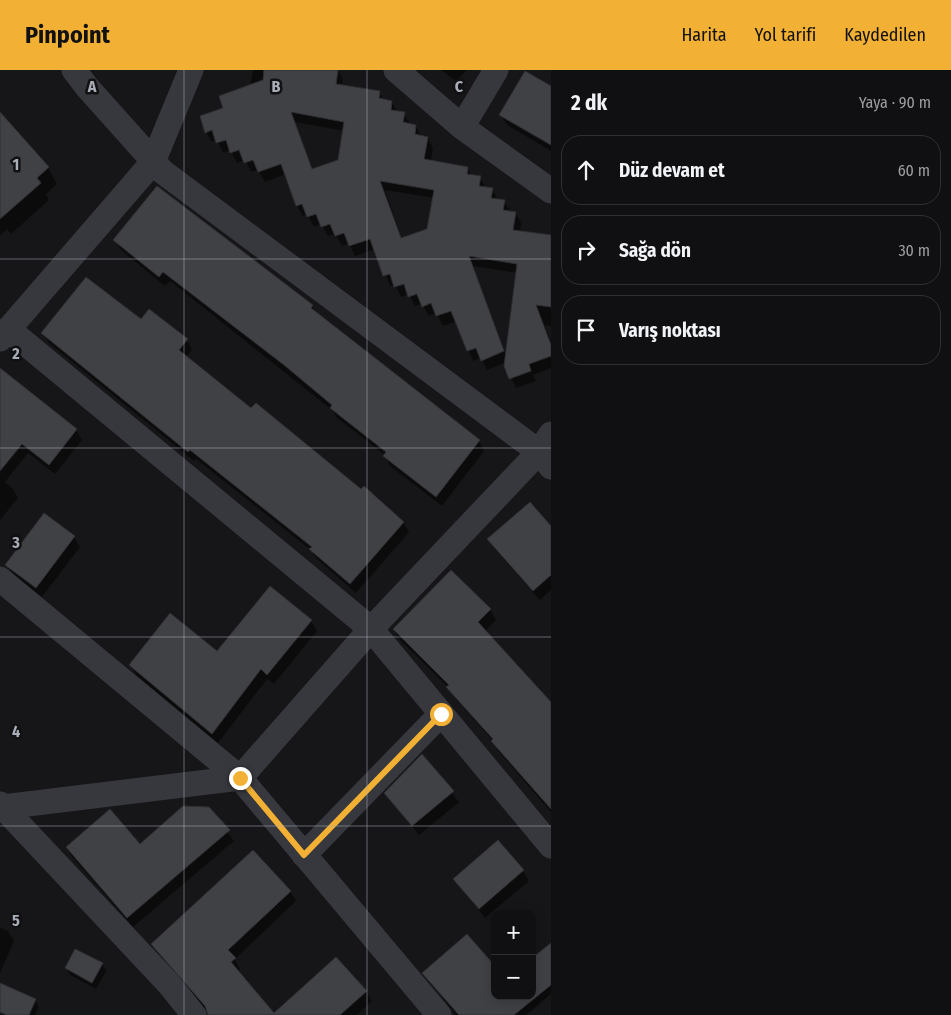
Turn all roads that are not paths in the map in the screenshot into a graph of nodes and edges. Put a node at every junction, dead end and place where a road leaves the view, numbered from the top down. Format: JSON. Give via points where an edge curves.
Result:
{"nodes":[{"id":1,"x":74,"y":70,"type":"edge"},
{"id":2,"x":191,"y":70,"type":"edge"},
{"id":3,"x":396,"y":70,"type":"edge"},
{"id":4,"x":496,"y":70,"type":"edge"},
{"id":5,"x":462,"y":127,"type":"junction"},
{"id":6,"x":153,"y":162,"type":"junction"},
{"id":7,"x":551,"y":191,"type":"edge"},
{"id":8,"x":4,"y":334,"type":"edge"},
{"id":9,"x":547,"y":451,"type":"edge"},
{"id":10,"x":0,"y":578,"type":"edge"},
{"id":11,"x":371,"y":629,"type":"junction"},
{"id":12,"x":441,"y":714,"type":"junction"},
{"id":13,"x":240,"y":778,"type":"junction"},
{"id":14,"x":1,"y":805,"type":"edge"},
{"id":15,"x":551,"y":846,"type":"edge"},
{"id":16,"x":304,"y":855,"type":"junction"},
{"id":17,"x":194,"y":1015,"type":"edge"},
{"id":18,"x":438,"y":1015,"type":"edge"}],
"edges":[{"from":1,"to":6,"type":"street"},
{"from":2,"to":6,"type":"street"},
{"from":3,"to":5,"type":"street"},
{"from":4,"to":5,"type":"street"},
{"from":5,"to":7,"type":"street"},
{"from":6,"to":8,"type":"street"},
{"from":6,"to":9,"type":"street"},
{"from":8,"to":11,"type":"street"},
{"from":9,"to":11,"type":"street"},
{"from":10,"to":13,"type":"street"},
{"from":11,"to":12,"type":"street"},
{"from":11,"to":13,"type":"street"},
{"from":12,"to":15,"type":"street"},
{"from":12,"to":16,"type":"street"},
{"from":13,"to":14,"type":"street"},
{"from":13,"to":16,"type":"street"},
{"from":14,"to":17,"type":"street","via":[[169,984]]},
{"from":16,"to":18,"type":"street"}]}
